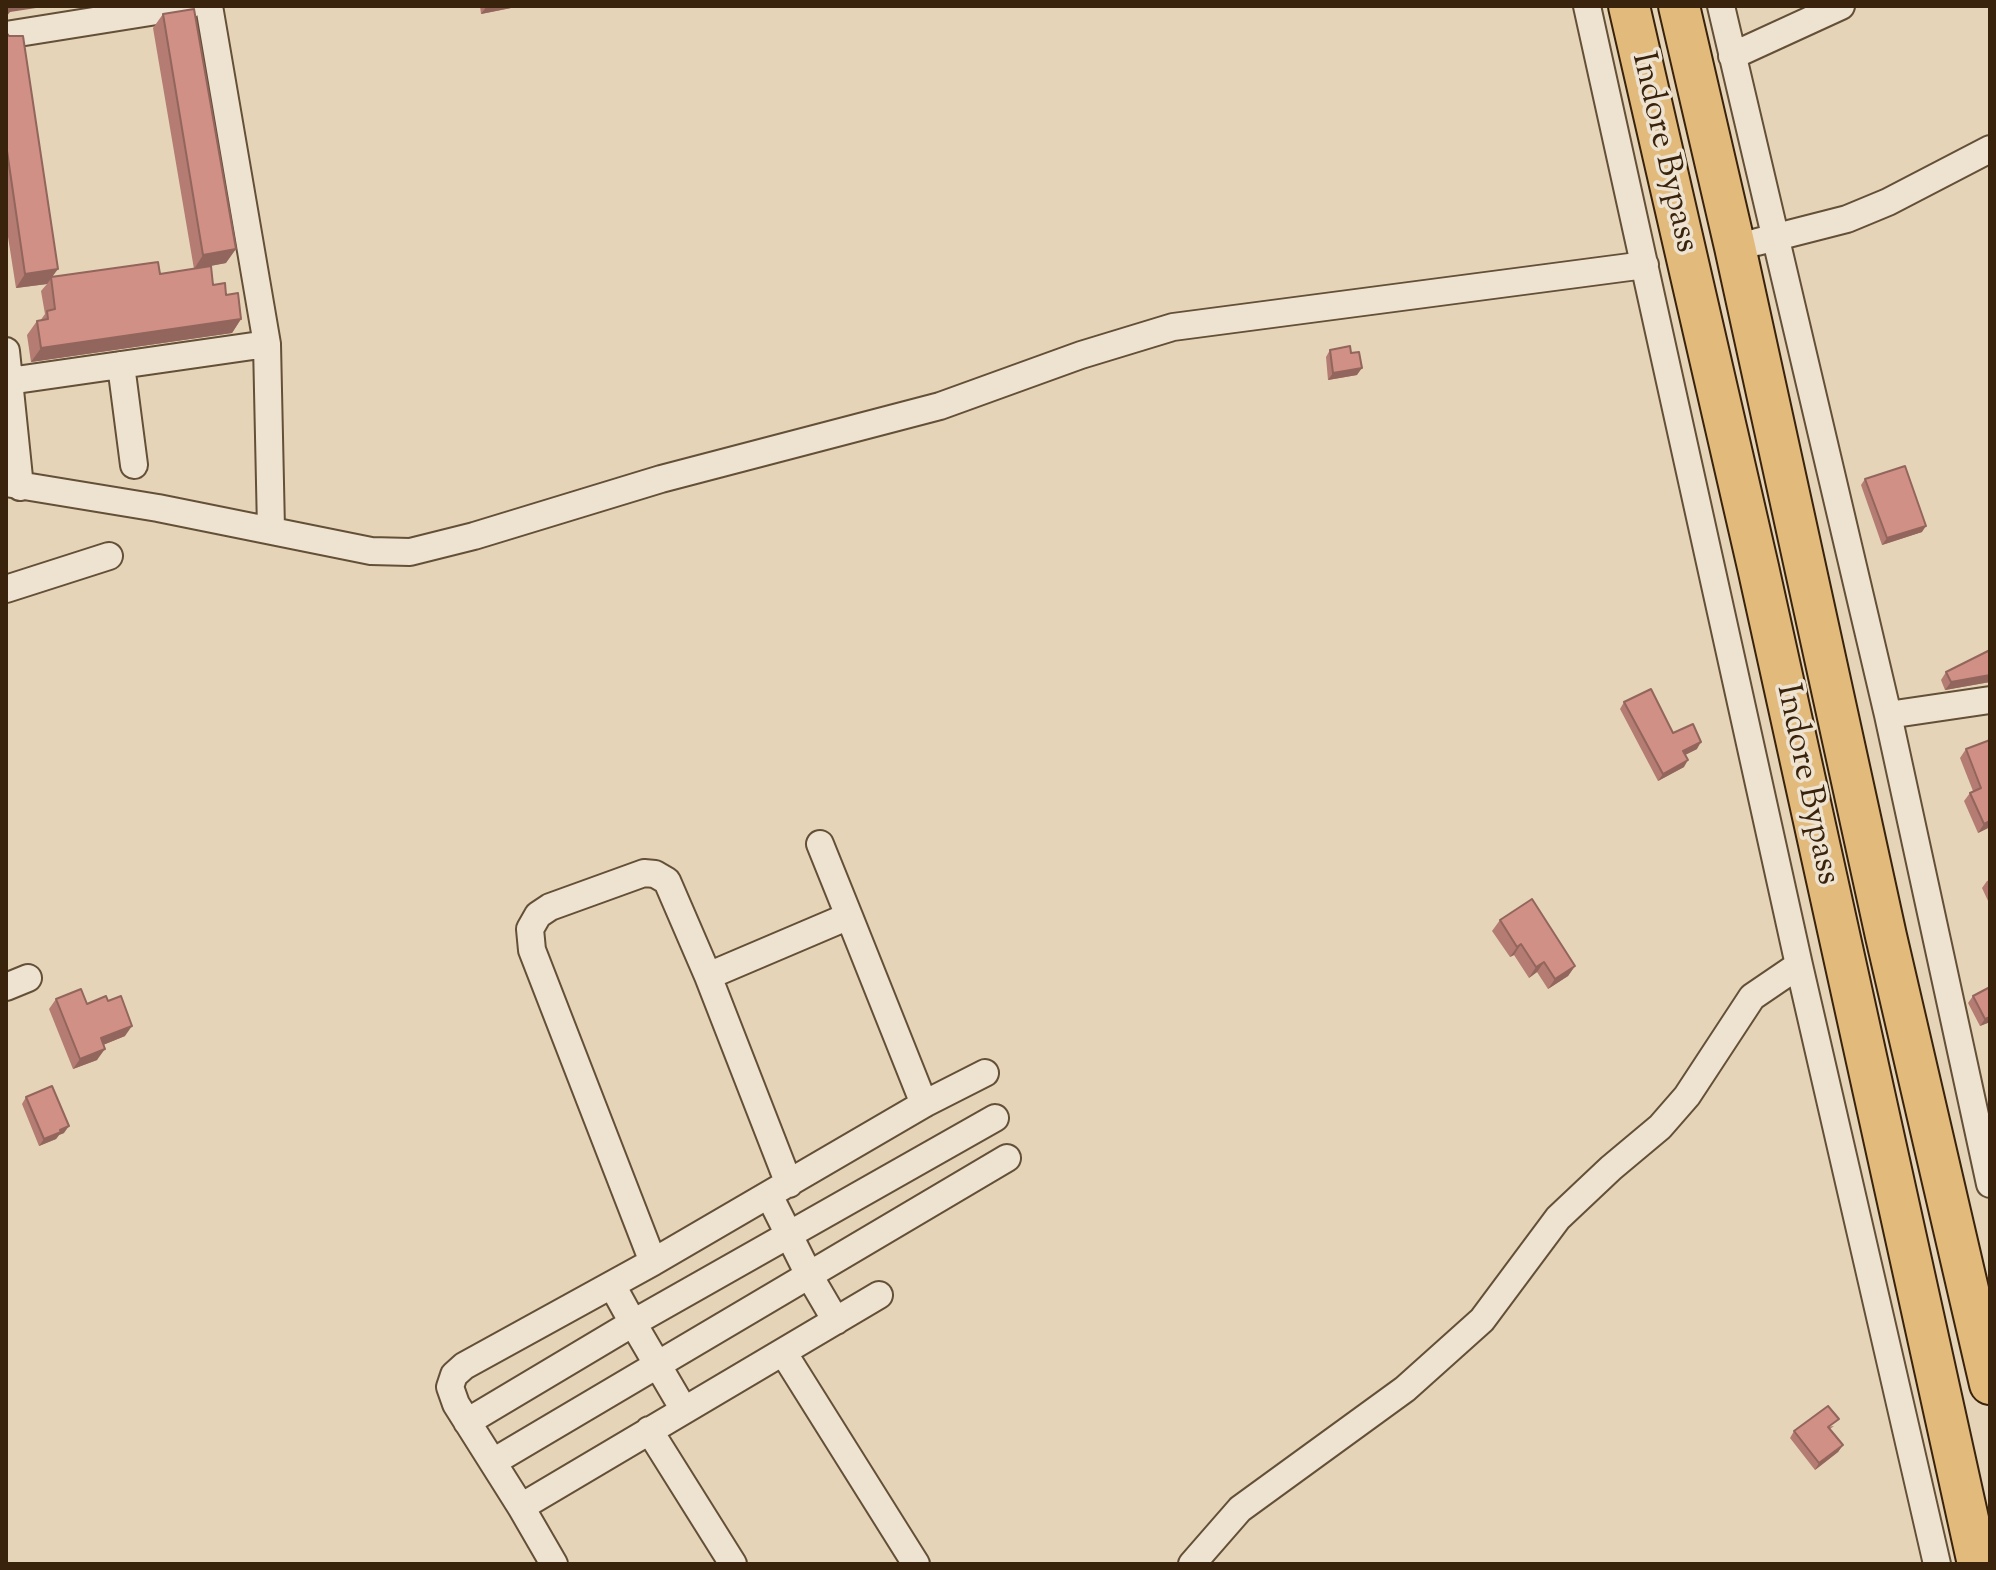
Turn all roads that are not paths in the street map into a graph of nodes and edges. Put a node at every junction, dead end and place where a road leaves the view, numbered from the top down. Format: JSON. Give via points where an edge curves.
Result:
{"nodes":[{"id":1,"x":188,"y":6,"type":"edge"},
{"id":2,"x":209,"y":6,"type":"edge"},
{"id":3,"x":1587,"y":6,"type":"edge"},
{"id":4,"x":1629,"y":6,"type":"edge"},
{"id":5,"x":1679,"y":6,"type":"edge"},
{"id":6,"x":1721,"y":6,"type":"edge"},
{"id":7,"x":1841,"y":6,"type":"edge"},
{"id":8,"x":6,"y":35,"type":"edge"},
{"id":9,"x":1732,"y":56,"type":"junction"},
{"id":10,"x":1990,"y":149,"type":"edge"},
{"id":11,"x":1774,"y":239,"type":"junction"},
{"id":12,"x":1735,"y":247,"type":"junction"},
{"id":13,"x":1645,"y":265,"type":"junction"},
{"id":14,"x":267,"y":344,"type":"junction"},
{"id":15,"x":6,"y":351,"type":"edge"},
{"id":16,"x":121,"y":365,"type":"junction"},
{"id":17,"x":9,"y":381,"type":"junction"},
{"id":18,"x":134,"y":465,"type":"dead end"},
{"id":19,"x":13,"y":485,"type":"edge"},
{"id":20,"x":271,"y":529,"type":"junction"},
{"id":21,"x":109,"y":556,"type":"dead end"},
{"id":22,"x":6,"y":589,"type":"edge"},
{"id":23,"x":1990,"y":700,"type":"edge"},
{"id":24,"x":1888,"y":715,"type":"junction"},
{"id":25,"x":820,"y":844,"type":"dead end"},
{"id":26,"x":849,"y":916,"type":"junction"},
{"id":27,"x":1799,"y":965,"type":"junction"},
{"id":28,"x":708,"y":976,"type":"junction"},
{"id":29,"x":985,"y":1073,"type":"dead end"},
{"id":30,"x":924,"y":1104,"type":"junction"},
{"id":31,"x":995,"y":1118,"type":"dead end"},
{"id":32,"x":1007,"y":1158,"type":"dead end"},
{"id":33,"x":1990,"y":1184,"type":"edge"},
{"id":34,"x":779,"y":1189,"type":"junction"},
{"id":35,"x":788,"y":1235,"type":"junction"},
{"id":36,"x":653,"y":1262,"type":"junction"},
{"id":37,"x":809,"y":1275,"type":"junction"},
{"id":38,"x":612,"y":1285,"type":"junction"},
{"id":39,"x":879,"y":1295,"type":"dead end"},
{"id":40,"x":836,"y":1321,"type":"junction"},
{"id":41,"x":633,"y":1323,"type":"junction"},
{"id":42,"x":783,"y":1352,"type":"junction"},
{"id":43,"x":658,"y":1364,"type":"junction"},
{"id":44,"x":1990,"y":1384,"type":"edge"},
{"id":45,"x":684,"y":1410,"type":"junction"},
{"id":46,"x":467,"y":1422,"type":"junction"},
{"id":47,"x":649,"y":1430,"type":"junction"},
{"id":48,"x":493,"y":1462,"type":"junction"},
{"id":49,"x":521,"y":1507,"type":"junction"},
{"id":50,"x":554,"y":1564,"type":"edge"},
{"id":51,"x":733,"y":1564,"type":"edge"},
{"id":52,"x":916,"y":1564,"type":"edge"},
{"id":53,"x":1192,"y":1564,"type":"edge"},
{"id":54,"x":1937,"y":1564,"type":"edge"},
{"id":55,"x":1978,"y":1564,"type":"edge"}],
"edges":[{"from":1,"to":8,"type":"street"},
{"from":2,"to":14,"type":"street"},
{"from":3,"to":13,"type":"street"},
{"from":4,"to":55,"type":"highway","name":"Indore Bypass"},
{"from":5,"to":12,"type":"highway","name":"Indore Bypass"},
{"from":6,"to":9,"type":"street"},
{"from":7,"to":9,"type":"street"},
{"from":9,"to":11,"type":"street"},
{"from":10,"to":11,"type":"street","via":[[1861,213]]},
{"from":11,"to":12,"type":"street"},
{"from":11,"to":24,"type":"street"},
{"from":12,"to":44,"type":"highway","name":"Indore Bypass","via":[[1882,921]]},
{"from":13,"to":20,"type":"street","via":[[1173,327],[940,406],[410,552],[371,551]]},
{"from":13,"to":27,"type":"street"},
{"from":14,"to":16,"type":"street"},
{"from":14,"to":20,"type":"street"},
{"from":15,"to":17,"type":"street"},
{"from":16,"to":17,"type":"street"},
{"from":16,"to":18,"type":"street"},
{"from":17,"to":19,"type":"street"},
{"from":19,"to":20,"type":"street"},
{"from":21,"to":22,"type":"street"},
{"from":23,"to":24,"type":"street"},
{"from":24,"to":33,"type":"street"},
{"from":25,"to":26,"type":"street"},
{"from":26,"to":28,"type":"street"},
{"from":26,"to":30,"type":"street"},
{"from":27,"to":53,"type":"street","via":[[1752,997],[1687,1096],[1558,1218],[1482,1320],[1405,1389],[1240,1509]]},
{"from":27,"to":54,"type":"street"},
{"from":28,"to":34,"type":"street"},
{"from":28,"to":36,"type":"street","via":[[670,886],[655,874],[644,873],[550,907],[530,929],[532,950]]},
{"from":29,"to":30,"type":"street"},
{"from":30,"to":34,"type":"street"},
{"from":31,"to":35,"type":"street"},
{"from":32,"to":37,"type":"street"},
{"from":34,"to":35,"type":"street"},
{"from":34,"to":36,"type":"street"},
{"from":35,"to":37,"type":"street"},
{"from":35,"to":41,"type":"street"},
{"from":36,"to":38,"type":"street"},
{"from":37,"to":40,"type":"street"},
{"from":37,"to":43,"type":"street"},
{"from":38,"to":41,"type":"street"},
{"from":38,"to":46,"type":"street","via":[[454,1375],[450,1387]]},
{"from":39,"to":40,"type":"street"},
{"from":40,"to":42,"type":"street"},
{"from":41,"to":43,"type":"street"},
{"from":41,"to":46,"type":"street"},
{"from":42,"to":45,"type":"street"},
{"from":42,"to":52,"type":"street"},
{"from":43,"to":45,"type":"street"},
{"from":43,"to":48,"type":"street"},
{"from":45,"to":47,"type":"street"},
{"from":46,"to":48,"type":"street"},
{"from":47,"to":49,"type":"street"},
{"from":47,"to":51,"type":"street"},
{"from":48,"to":49,"type":"street"},
{"from":49,"to":50,"type":"street"}]}
